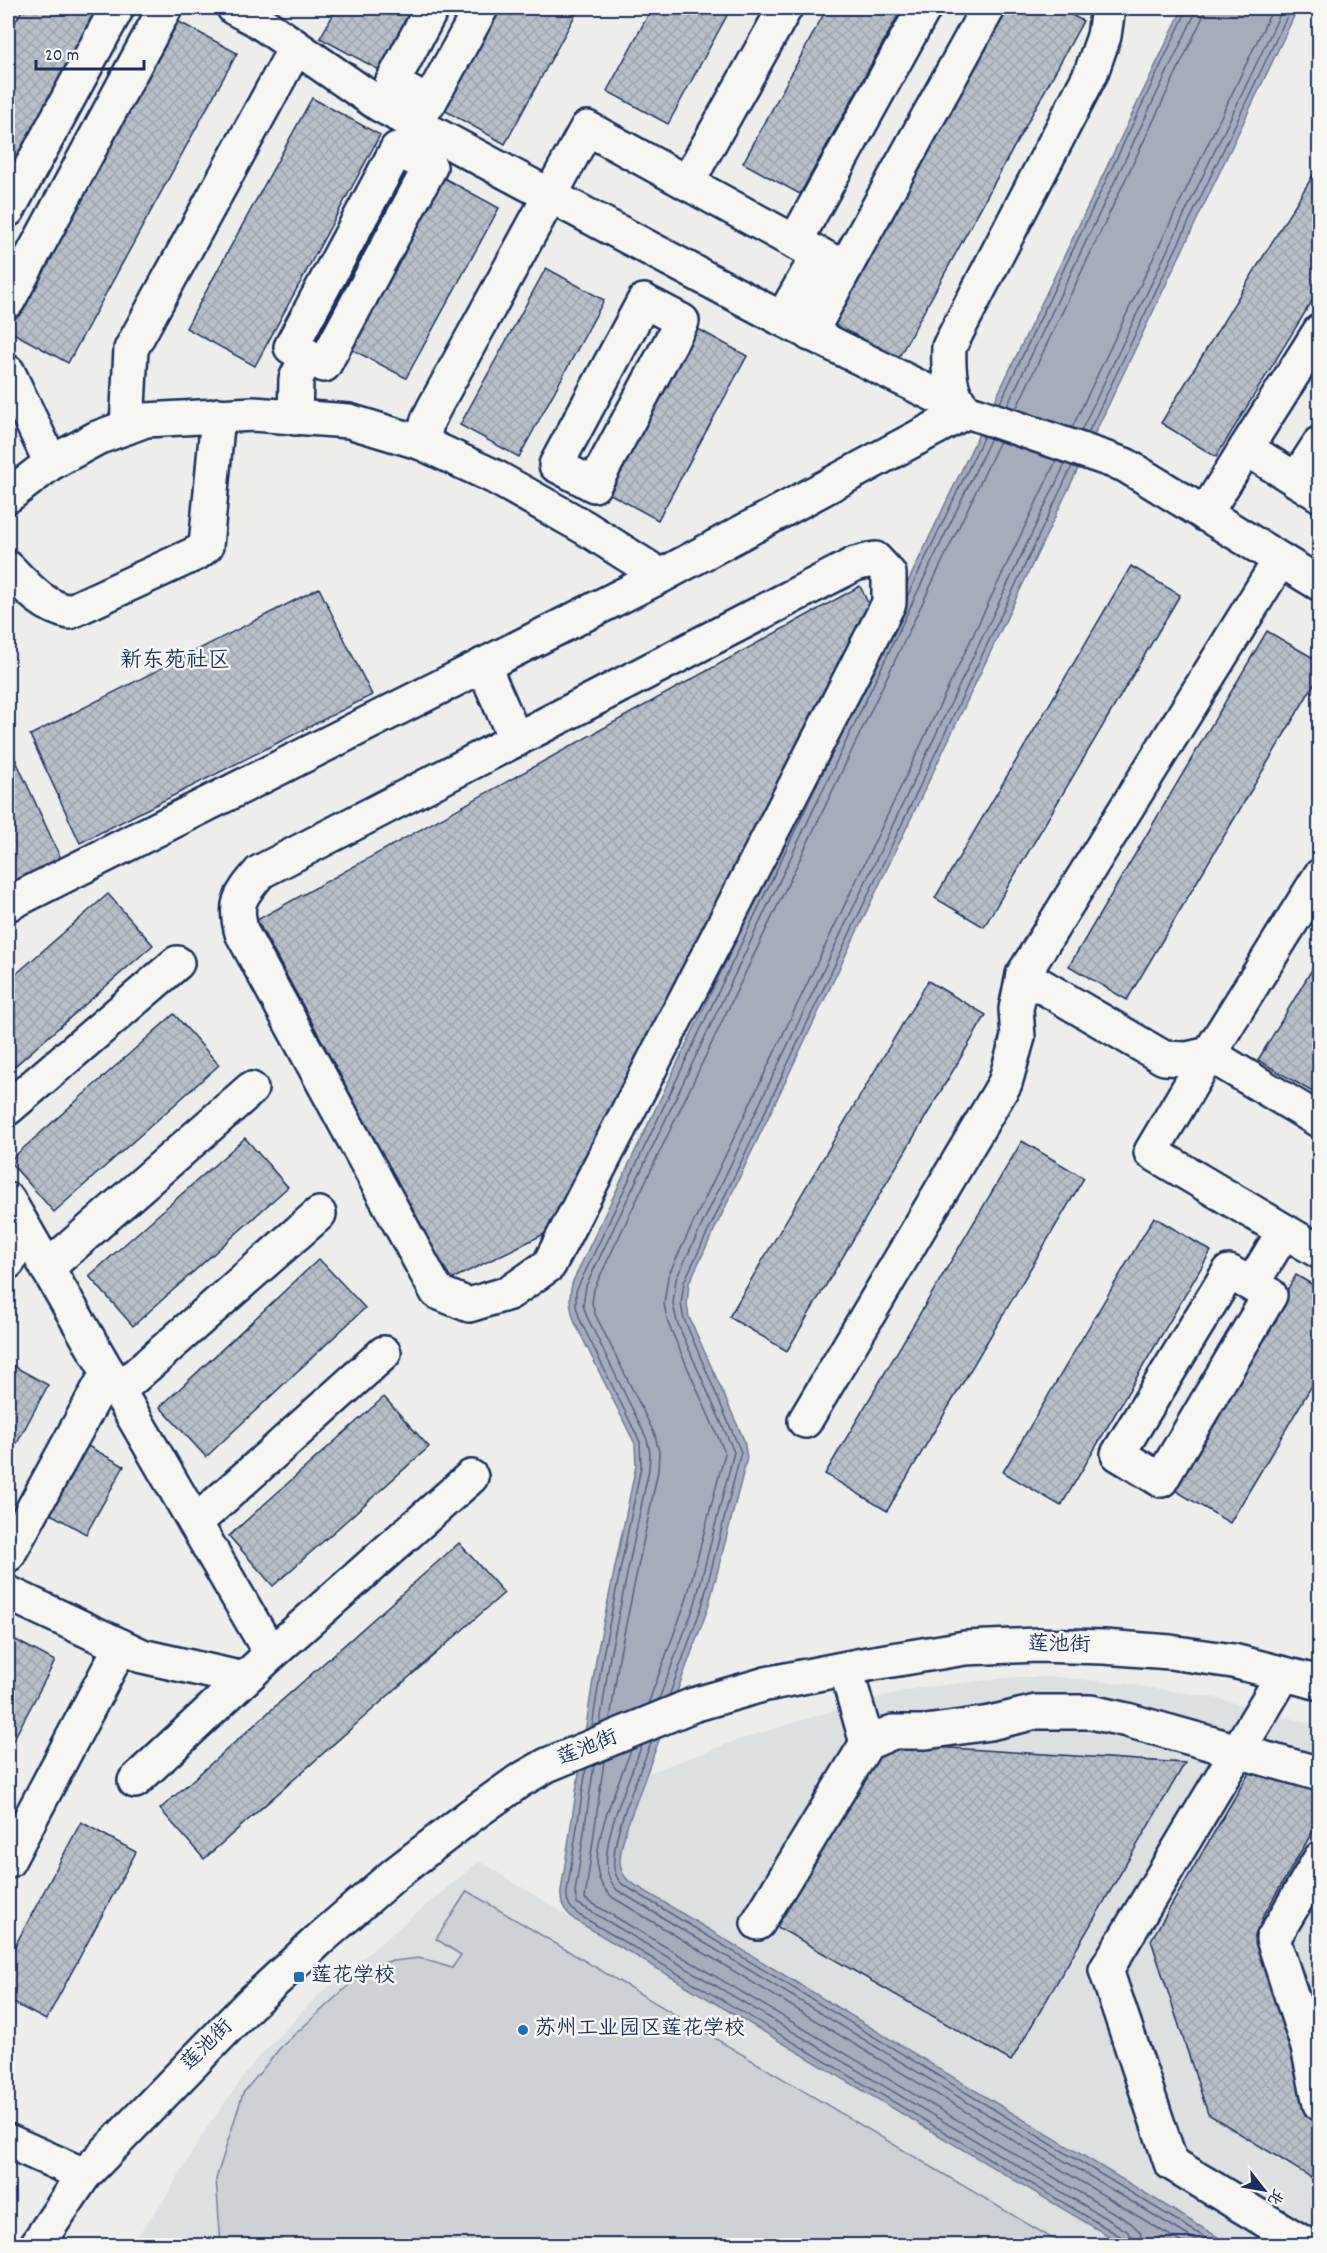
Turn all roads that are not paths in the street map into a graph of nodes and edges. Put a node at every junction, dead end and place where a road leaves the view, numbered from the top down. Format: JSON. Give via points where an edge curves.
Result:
{"nodes":[{"id":1,"x":117,"y":8,"type":"edge"},
{"id":2,"x":165,"y":8,"type":"edge"},
{"id":3,"x":234,"y":8,"type":"edge"},
{"id":4,"x":432,"y":8,"type":"edge"},
{"id":5,"x":481,"y":8,"type":"edge"},
{"id":6,"x":784,"y":8,"type":"edge"},
{"id":7,"x":924,"y":8,"type":"edge"},
{"id":8,"x":988,"y":8,"type":"edge"},
{"id":9,"x":1108,"y":8,"type":"edge"},
{"id":10,"x":296,"y":47,"type":"junction"},
{"id":11,"x":404,"y":104,"type":"junction"},
{"id":12,"x":423,"y":145,"type":"junction"},
{"id":13,"x":687,"y":183,"type":"junction"},
{"id":14,"x":549,"y":195,"type":"junction"},
{"id":15,"x":8,"y":210,"type":"edge"},
{"id":16,"x":820,"y":255,"type":"junction"},
{"id":17,"x":687,"y":269,"type":"junction"},
{"id":18,"x":8,"y":301,"type":"edge"},
{"id":19,"x":663,"y":311,"type":"junction"},
{"id":20,"x":782,"y":319,"type":"junction"},
{"id":21,"x":1320,"y":331,"type":"edge"},
{"id":22,"x":810,"y":334,"type":"junction"},
{"id":23,"x":8,"y":372,"type":"edge"},
{"id":24,"x":967,"y":411,"type":"junction"},
{"id":25,"x":218,"y":415,"type":"junction"},
{"id":26,"x":296,"y":418,"type":"junction"},
{"id":27,"x":128,"y":427,"type":"junction"},
{"id":28,"x":422,"y":443,"type":"junction"},
{"id":29,"x":1320,"y":443,"type":"edge"},
{"id":30,"x":1246,"y":448,"type":"junction"},
{"id":31,"x":51,"y":463,"type":"junction"},
{"id":32,"x":575,"y":475,"type":"junction"},
{"id":33,"x":1308,"y":487,"type":"edge"},
{"id":34,"x":8,"y":496,"type":"edge"},
{"id":35,"x":557,"y":512,"type":"junction"},
{"id":36,"x":1205,"y":514,"type":"junction"},
{"id":37,"x":1280,"y":560,"type":"junction"},
{"id":38,"x":8,"y":568,"type":"edge"},
{"id":39,"x":661,"y":576,"type":"junction"},
{"id":40,"x":1320,"y":584,"type":"edge"},
{"id":41,"x":483,"y":665,"type":"junction"},
{"id":42,"x":516,"y":740,"type":"junction"},
{"id":43,"x":1320,"y":876,"type":"edge"},
{"id":44,"x":8,"y":904,"type":"edge"},
{"id":45,"x":177,"y":963,"type":"dead end"},
{"id":46,"x":1023,"y":975,"type":"junction"},
{"id":47,"x":1209,"y":1054,"type":"junction"},
{"id":48,"x":251,"y":1089,"type":"dead end"},
{"id":49,"x":8,"y":1108,"type":"edge"},
{"id":50,"x":1320,"y":1121,"type":"edge"},
{"id":51,"x":8,"y":1200,"type":"edge"},
{"id":52,"x":319,"y":1214,"type":"dead end"},
{"id":53,"x":25,"y":1230,"type":"junction"},
{"id":54,"x":1284,"y":1231,"type":"junction"},
{"id":55,"x":1320,"y":1252,"type":"edge"},
{"id":56,"x":8,"y":1262,"type":"edge"},
{"id":57,"x":46,"y":1268,"type":"junction"},
{"id":58,"x":1252,"y":1284,"type":"junction"},
{"id":59,"x":384,"y":1353,"type":"dead end"},
{"id":60,"x":113,"y":1381,"type":"junction"},
{"id":61,"x":805,"y":1421,"type":"dead end"},
{"id":62,"x":471,"y":1477,"type":"dead end"},
{"id":63,"x":195,"y":1522,"type":"junction"},
{"id":64,"x":8,"y":1555,"type":"edge"},
{"id":65,"x":8,"y":1593,"type":"edge"},
{"id":66,"x":121,"y":1646,"type":"junction"},
{"id":67,"x":271,"y":1654,"type":"junction"},
{"id":68,"x":846,"y":1669,"type":"junction"},
{"id":69,"x":1284,"y":1674,"type":"junction"},
{"id":70,"x":244,"y":1679,"type":"junction"},
{"id":71,"x":1320,"y":1683,"type":"edge"},
{"id":72,"x":867,"y":1743,"type":"junction"},
{"id":73,"x":1238,"y":1751,"type":"junction"},
{"id":74,"x":1320,"y":1774,"type":"edge"},
{"id":75,"x":135,"y":1781,"type":"dead end"},
{"id":76,"x":1320,"y":1859,"type":"edge"},
{"id":77,"x":8,"y":1861,"type":"edge"},
{"id":78,"x":758,"y":1923,"type":"dead end"},
{"id":79,"x":1314,"y":2037,"type":"edge"},
{"id":80,"x":1320,"y":2104,"type":"edge"},
{"id":81,"x":8,"y":2141,"type":"edge"},
{"id":82,"x":84,"y":2175,"type":"junction"},
{"id":83,"x":36,"y":2246,"type":"edge"},
{"id":84,"x":1308,"y":2246,"type":"edge"}],
"edges":[{"from":1,"to":15,"type":"street"},
{"from":2,"to":18,"type":"street"},
{"from":3,"to":10,"type":"street"},
{"from":4,"to":11,"type":"street","via":[[392,83]]},
{"from":5,"to":11,"type":"street","via":[[429,103]]},
{"from":6,"to":13,"type":"street"},
{"from":7,"to":16,"type":"street"},
{"from":8,"to":16,"type":"street"},
{"from":9,"to":24,"type":"street","via":[[1104,36],[1091,73],[949,347],[952,386],[958,404]]},
{"from":10,"to":11,"type":"street","via":[[380,105]]},
{"from":10,"to":27,"type":"street","via":[[131,349]]},
{"from":11,"to":12,"type":"street"},
{"from":12,"to":14,"type":"street"},
{"from":12,"to":26,"type":"street","via":[[430,166],[324,365],[307,355],[297,379]]},
{"from":13,"to":14,"type":"street","via":[[587,128]]},
{"from":13,"to":16,"type":"street"},
{"from":14,"to":17,"type":"street"},
{"from":14,"to":28,"type":"street","via":[[434,408]]},
{"from":16,"to":20,"type":"street"},
{"from":16,"to":22,"type":"street"},
{"from":17,"to":19,"type":"street"},
{"from":17,"to":20,"type":"street"},
{"from":19,"to":32,"type":"street","via":[[682,321],[594,485]]},
{"from":19,"to":32,"type":"street","via":[[644,301],[556,465]]},
{"from":20,"to":22,"type":"street"},
{"from":21,"to":30,"type":"street"},
{"from":22,"to":24,"type":"street"},
{"from":23,"to":31,"type":"street"},
{"from":24,"to":36,"type":"street","via":[[1125,465]]},
{"from":24,"to":39,"type":"street"},
{"from":25,"to":26,"type":"street"},
{"from":25,"to":27,"type":"street","via":[[146,420]]},
{"from":25,"to":38,"type":"street","via":[[207,546],[69,612],[40,600]]},
{"from":26,"to":28,"type":"street","via":[[349,421]]},
{"from":27,"to":31,"type":"street","via":[[97,438]]},
{"from":28,"to":35,"type":"street"},
{"from":29,"to":33,"type":"street"},
{"from":30,"to":33,"type":"street"},
{"from":30,"to":36,"type":"street"},
{"from":31,"to":34,"type":"street"},
{"from":32,"to":35,"type":"street"},
{"from":35,"to":39,"type":"street"},
{"from":36,"to":37,"type":"street"},
{"from":37,"to":40,"type":"street"},
{"from":37,"to":46,"type":"street"},
{"from":39,"to":41,"type":"street"},
{"from":41,"to":42,"type":"street"},
{"from":41,"to":44,"type":"street"},
{"from":42,"to":42,"type":"street","via":[[260,872],[240,895],[237,917],[242,933],[437,1292],[469,1305],[509,1293],[549,1265],[889,603],[889,574],[875,560],[855,564]]},
{"from":43,"to":47,"type":"street"},
{"from":45,"to":49,"type":"street"},
{"from":46,"to":47,"type":"street","via":[[1164,1058],[1187,1059]]},
{"from":46,"to":61,"type":"street","via":[[1016,1009],[1018,1036],[1005,1083]]},
{"from":47,"to":50,"type":"street"},
{"from":47,"to":54,"type":"street","via":[[1151,1152]]},
{"from":48,"to":57,"type":"street"},
{"from":51,"to":53,"type":"street"},
{"from":52,"to":60,"type":"street"},
{"from":53,"to":56,"type":"street"},
{"from":53,"to":57,"type":"street"},
{"from":54,"to":55,"type":"street"},
{"from":54,"to":58,"type":"street"},
{"from":57,"to":60,"type":"street"},
{"from":58,"to":58,"type":"street","via":[[1270,1295],[1161,1480],[1118,1454],[1229,1272]]},
{"from":59,"to":63,"type":"street"},
{"from":60,"to":63,"type":"street"},
{"from":60,"to":64,"type":"street"},
{"from":62,"to":67,"type":"street"},
{"from":63,"to":67,"type":"street"},
{"from":65,"to":66,"type":"street"},
{"from":66,"to":70,"type":"street","via":[[142,1656]]},
{"from":66,"to":77,"type":"street"},
{"from":67,"to":70,"type":"street"},
{"from":68,"to":69,"type":"street","name":"莲池街","via":[[965,1648],[1037,1645],[1170,1652],[1233,1661]]},
{"from":68,"to":72,"type":"street"},
{"from":68,"to":82,"type":"street","name":"莲池街","via":[[766,1684],[693,1705],[547,1765],[519,1781],[395,1874],[320,1939],[242,2012]]},
{"from":69,"to":71,"type":"street","name":"莲池街"},
{"from":69,"to":73,"type":"street"},
{"from":70,"to":75,"type":"street"},
{"from":72,"to":73,"type":"street","via":[[893,1732],[926,1732],[1036,1712],[1091,1712]]},
{"from":72,"to":78,"type":"street"},
{"from":73,"to":74,"type":"street"},
{"from":73,"to":84,"type":"street","via":[[1106,1970],[1170,2163]]},
{"from":76,"to":79,"type":"street","via":[[1273,1939]]},
{"from":79,"to":80,"type":"street"},
{"from":81,"to":82,"type":"street"},
{"from":82,"to":83,"type":"street","name":"莲池街"}]}
